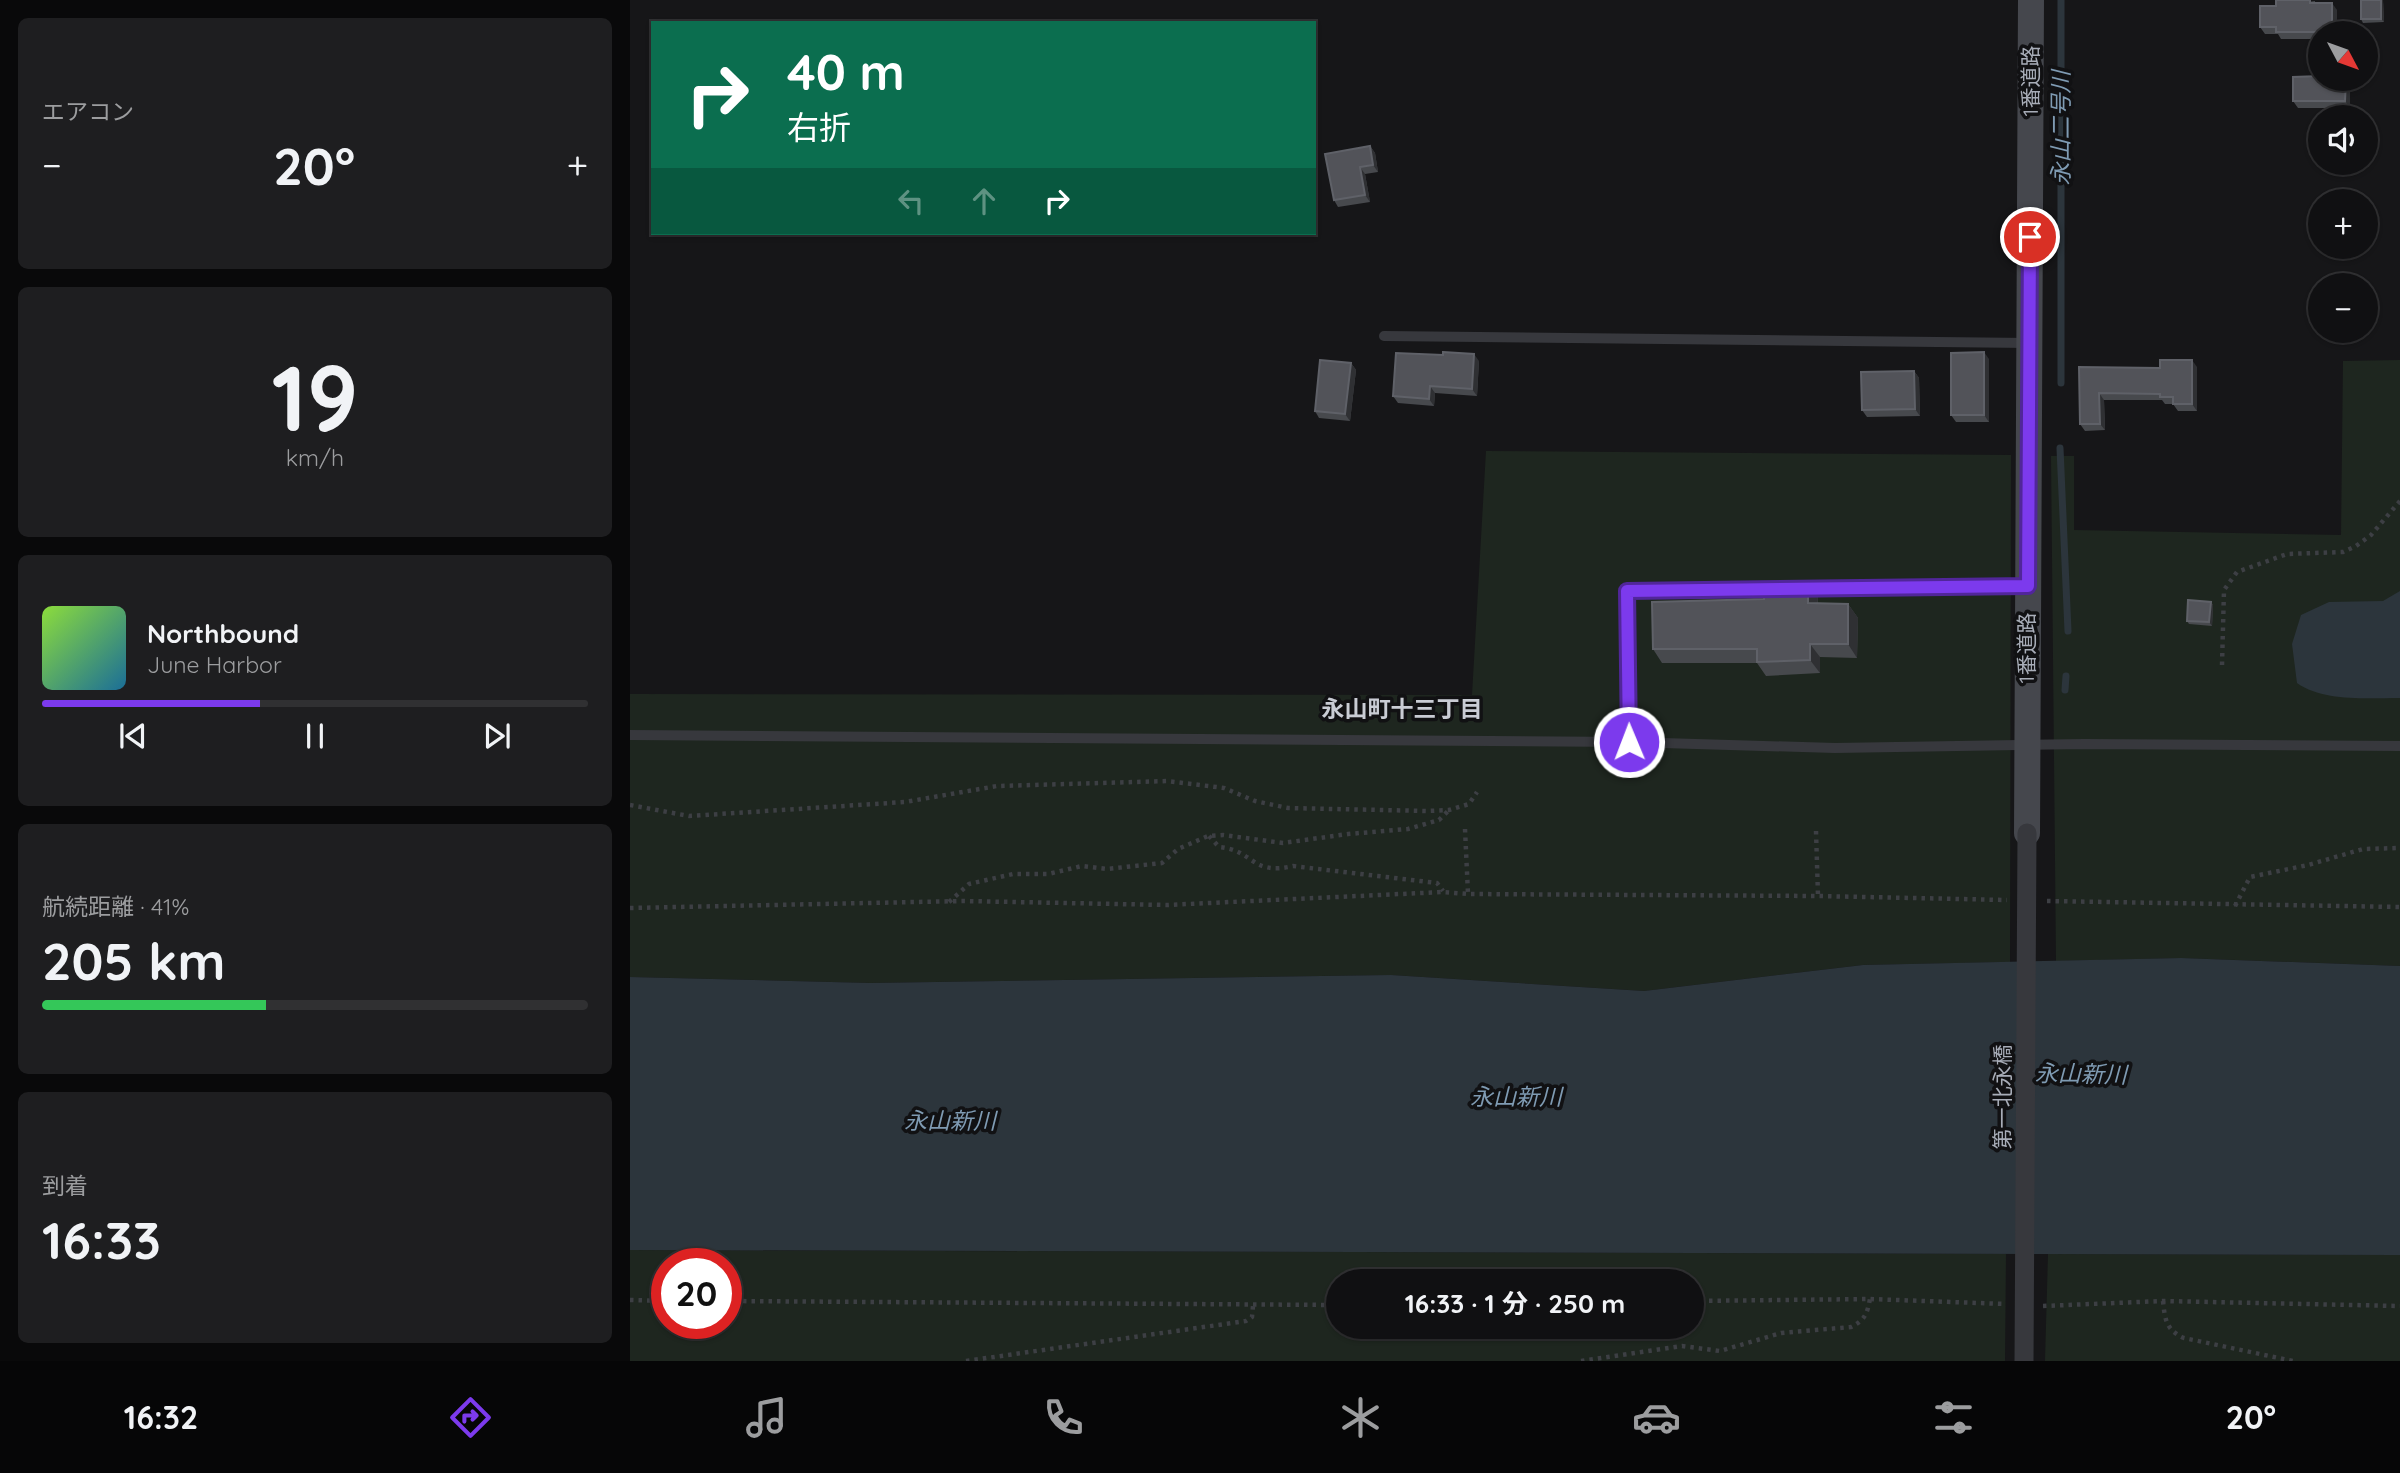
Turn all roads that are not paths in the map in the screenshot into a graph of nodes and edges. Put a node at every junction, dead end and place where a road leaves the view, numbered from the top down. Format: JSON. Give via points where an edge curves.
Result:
{"nodes":[{"id":1,"x":2031,"y":0,"type":"edge"},
{"id":2,"x":1384,"y":335,"type":"dead end"},
{"id":3,"x":2029,"y":343,"type":"junction"},
{"id":4,"x":2028,"y":586,"type":"junction"},
{"id":5,"x":630,"y":735,"type":"edge"},
{"id":6,"x":1629,"y":742,"type":"junction"},
{"id":7,"x":2028,"y":745,"type":"junction"},
{"id":8,"x":2400,"y":746,"type":"edge"},
{"id":9,"x":2027,"y":834,"type":"joint"},
{"id":10,"x":2025,"y":1361,"type":"edge"}],
"edges":[{"from":1,"to":3,"type":"street","name":"1番道路"},
{"from":2,"to":3,"type":"lane"},
{"from":3,"to":4,"type":"street","name":"1番道路"},
{"from":4,"to":6,"type":"lane","via":[[1627,591]]},
{"from":4,"to":7,"type":"street","name":"1番道路"},
{"from":5,"to":6,"type":"lane"},
{"from":6,"to":7,"type":"lane","via":[[1835,748]]},
{"from":7,"to":8,"type":"lane"},
{"from":7,"to":9,"type":"street","name":"1番道路"},
{"from":9,"to":10,"type":"street","name":"第一北永橋","bridge":true}]}
